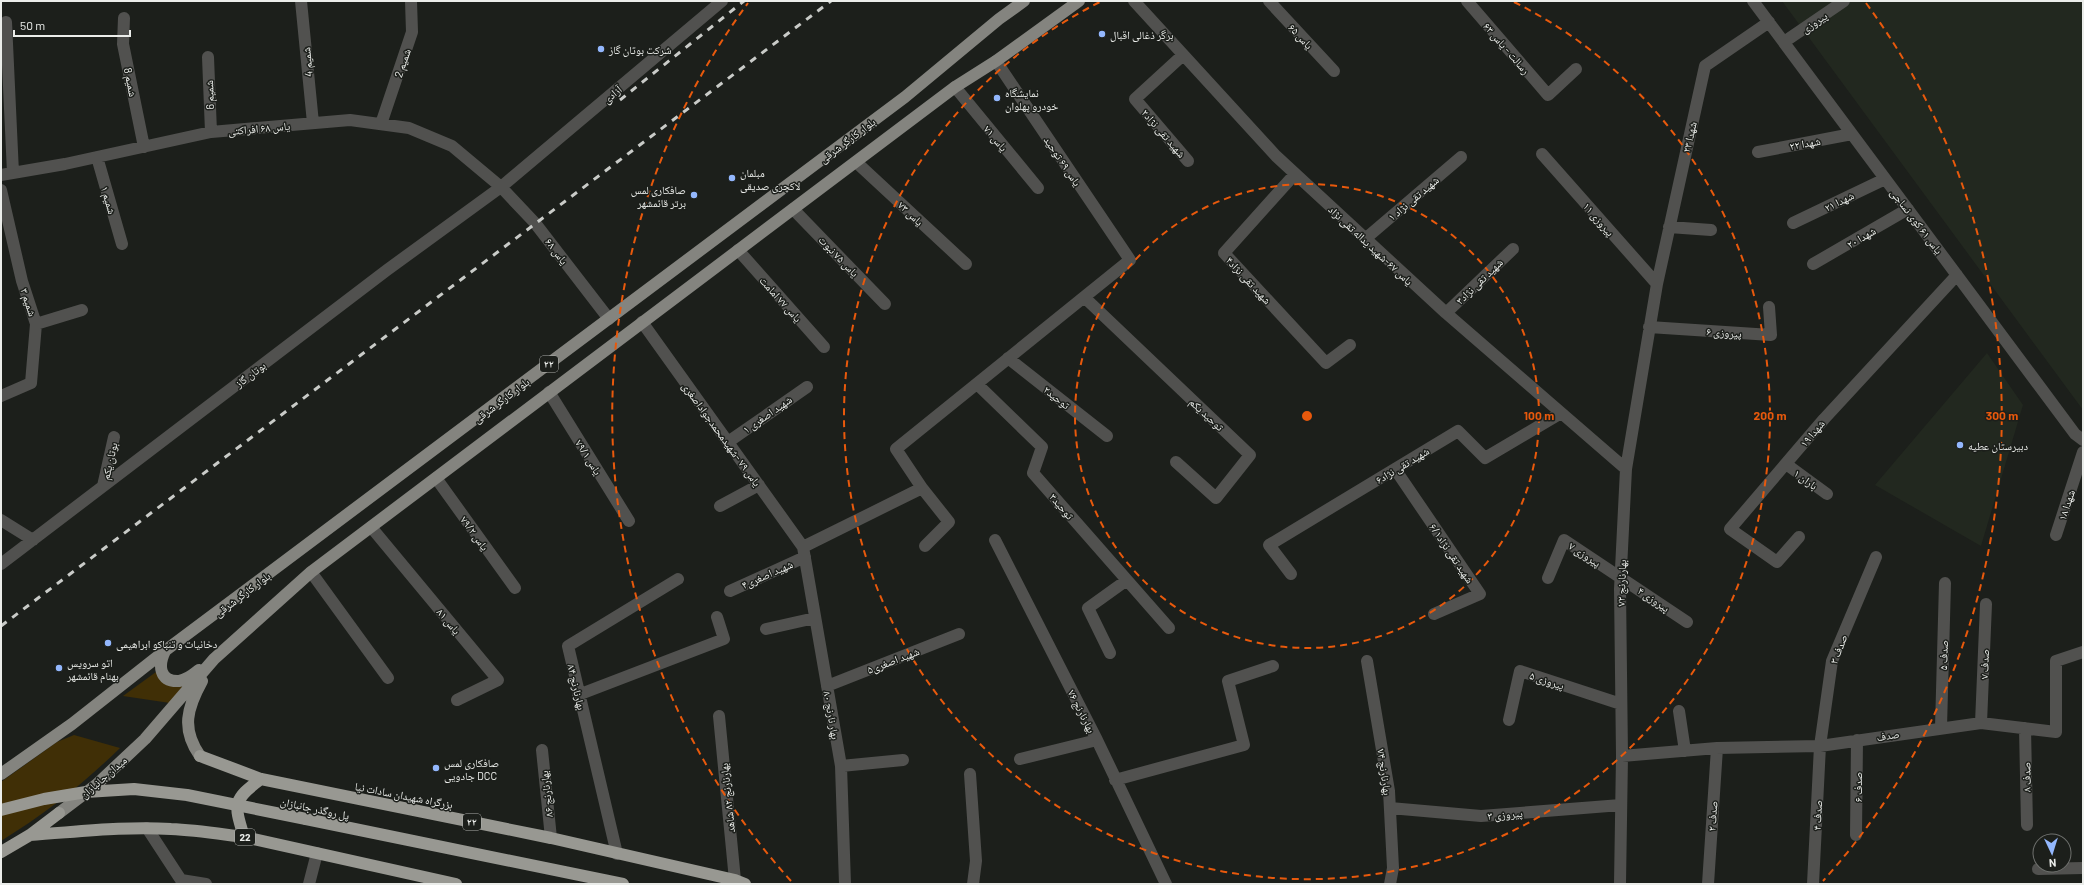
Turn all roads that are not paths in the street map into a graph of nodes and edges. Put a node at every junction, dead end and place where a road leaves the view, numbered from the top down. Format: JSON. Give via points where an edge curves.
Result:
{"nodes":[{"id":1,"x":301,"y":1,"type":"edge"},
{"id":2,"x":411,"y":1,"type":"edge"},
{"id":3,"x":722,"y":1,"type":"edge"},
{"id":4,"x":1024,"y":1,"type":"edge"},
{"id":5,"x":1079,"y":1,"type":"edge"},
{"id":6,"x":1134,"y":1,"type":"edge"},
{"id":7,"x":1269,"y":1,"type":"edge"},
{"id":8,"x":1467,"y":1,"type":"edge"},
{"id":9,"x":1753,"y":1,"type":"edge"},
{"id":10,"x":1844,"y":1,"type":"edge"},
{"id":11,"x":124,"y":18,"type":"dead end"},
{"id":12,"x":6,"y":22,"type":"dead end"},
{"id":13,"x":1769,"y":22,"type":"junction"},
{"id":14,"x":1784,"y":42,"type":"junction"},
{"id":15,"x":1183,"y":55,"type":"junction"},
{"id":16,"x":208,"y":57,"type":"dead end"},
{"id":17,"x":996,"y":61,"type":"junction"},
{"id":18,"x":1576,"y":69,"type":"dead end"},
{"id":19,"x":1334,"y":71,"type":"dead end"},
{"id":20,"x":955,"y":88,"type":"junction"},
{"id":21,"x":313,"y":123,"type":"junction"},
{"id":22,"x":381,"y":124,"type":"junction"},
{"id":23,"x":211,"y":132,"type":"junction"},
{"id":24,"x":1852,"y":134,"type":"junction"},
{"id":25,"x":144,"y":147,"type":"junction"},
{"id":26,"x":1758,"y":152,"type":"dead end"},
{"id":27,"x":1542,"y":154,"type":"dead end"},
{"id":28,"x":96,"y":157,"type":"junction"},
{"id":29,"x":1461,"y":157,"type":"dead end"},
{"id":30,"x":1188,"y":161,"type":"dead end"},
{"id":31,"x":856,"y":162,"type":"junction"},
{"id":32,"x":7,"y":174,"type":"edge"},
{"id":33,"x":1295,"y":174,"type":"junction"},
{"id":34,"x":1885,"y":179,"type":"junction"},
{"id":35,"x":501,"y":187,"type":"junction"},
{"id":36,"x":1038,"y":188,"type":"dead end"},
{"id":37,"x":1,"y":190,"type":"edge"},
{"id":38,"x":793,"y":209,"type":"junction"},
{"id":39,"x":1908,"y":209,"type":"junction"},
{"id":40,"x":1793,"y":223,"type":"dead end"},
{"id":41,"x":1669,"y":227,"type":"junction"},
{"id":42,"x":1711,"y":230,"type":"dead end"},
{"id":43,"x":1365,"y":239,"type":"junction"},
{"id":44,"x":122,"y":244,"type":"dead end"},
{"id":45,"x":1513,"y":249,"type":"dead end"},
{"id":46,"x":738,"y":250,"type":"junction"},
{"id":47,"x":966,"y":264,"type":"dead end"},
{"id":48,"x":1813,"y":264,"type":"dead end"},
{"id":49,"x":1957,"y":275,"type":"junction"},
{"id":50,"x":1657,"y":284,"type":"junction"},
{"id":51,"x":1084,"y":297,"type":"junction"},
{"id":52,"x":885,"y":304,"type":"dead end"},
{"id":53,"x":1769,"y":307,"type":"dead end"},
{"id":54,"x":82,"y":310,"type":"dead end"},
{"id":55,"x":1446,"y":313,"type":"junction"},
{"id":56,"x":609,"y":319,"type":"junction"},
{"id":57,"x":642,"y":322,"type":"junction"},
{"id":58,"x":36,"y":324,"type":"junction"},
{"id":59,"x":1649,"y":327,"type":"junction"},
{"id":60,"x":1350,"y":344,"type":"dead end"},
{"id":61,"x":824,"y":347,"type":"dead end"},
{"id":62,"x":1008,"y":358,"type":"junction"},
{"id":63,"x":977,"y":384,"type":"junction"},
{"id":64,"x":807,"y":386,"type":"dead end"},
{"id":65,"x":549,"y":392,"type":"junction"},
{"id":66,"x":1,"y":396,"type":"edge"},
{"id":67,"x":1561,"y":413,"type":"junction"},
{"id":68,"x":1107,"y":436,"type":"dead end"},
{"id":69,"x":114,"y":437,"type":"dead end"},
{"id":70,"x":2083,"y":440,"type":"edge"},
{"id":71,"x":728,"y":442,"type":"junction"},
{"id":72,"x":2083,"y":452,"type":"edge"},
{"id":73,"x":1176,"y":462,"type":"dead end"},
{"id":74,"x":1786,"y":464,"type":"junction"},
{"id":75,"x":1395,"y":469,"type":"junction"},
{"id":76,"x":1626,"y":469,"type":"junction"},
{"id":77,"x":436,"y":478,"type":"junction"},
{"id":78,"x":759,"y":485,"type":"junction"},
{"id":79,"x":103,"y":486,"type":"junction"},
{"id":80,"x":922,"y":488,"type":"junction"},
{"id":81,"x":1827,"y":494,"type":"dead end"},
{"id":82,"x":720,"y":506,"type":"dead end"},
{"id":83,"x":1,"y":520,"type":"edge"},
{"id":84,"x":628,"y":521,"type":"dead end"},
{"id":85,"x":371,"y":527,"type":"junction"},
{"id":86,"x":2056,"y":535,"type":"dead end"},
{"id":87,"x":1799,"y":537,"type":"dead end"},
{"id":88,"x":33,"y":540,"type":"junction"},
{"id":89,"x":995,"y":540,"type":"dead end"},
{"id":90,"x":925,"y":546,"type":"dead end"},
{"id":91,"x":804,"y":552,"type":"junction"},
{"id":92,"x":1876,"y":557,"type":"dead end"},
{"id":93,"x":1,"y":564,"type":"edge"},
{"id":94,"x":312,"y":572,"type":"junction"},
{"id":95,"x":1291,"y":574,"type":"dead end"},
{"id":96,"x":1621,"y":577,"type":"junction"},
{"id":97,"x":1548,"y":578,"type":"dead end"},
{"id":98,"x":678,"y":579,"type":"dead end"},
{"id":99,"x":1127,"y":580,"type":"junction"},
{"id":100,"x":1945,"y":583,"type":"dead end"},
{"id":101,"x":515,"y":588,"type":"dead end"},
{"id":102,"x":730,"y":591,"type":"dead end"},
{"id":103,"x":1986,"y":604,"type":"dead end"},
{"id":104,"x":1434,"y":614,"type":"dead end"},
{"id":105,"x":717,"y":618,"type":"dead end"},
{"id":106,"x":815,"y":618,"type":"junction"},
{"id":107,"x":1687,"y":622,"type":"dead end"},
{"id":108,"x":1169,"y":628,"type":"dead end"},
{"id":109,"x":766,"y":629,"type":"dead end"},
{"id":110,"x":959,"y":634,"type":"dead end"},
{"id":111,"x":166,"y":650,"type":"junction"},
{"id":112,"x":2083,"y":652,"type":"edge"},
{"id":113,"x":1110,"y":653,"type":"dead end"},
{"id":114,"x":214,"y":659,"type":"junction"},
{"id":115,"x":1367,"y":661,"type":"dead end"},
{"id":116,"x":1273,"y":666,"type":"dead end"},
{"id":117,"x":388,"y":678,"type":"dead end"},
{"id":118,"x":827,"y":686,"type":"junction"},
{"id":119,"x":578,"y":695,"type":"junction"},
{"id":120,"x":457,"y":700,"type":"dead end"},
{"id":121,"x":1621,"y":704,"type":"junction"},
{"id":122,"x":1679,"y":712,"type":"dead end"},
{"id":123,"x":719,"y":716,"type":"dead end"},
{"id":124,"x":1509,"y":720,"type":"dead end"},
{"id":125,"x":1981,"y":723,"type":"junction"},
{"id":126,"x":1941,"y":727,"type":"junction"},
{"id":127,"x":2025,"y":728,"type":"junction"},
{"id":128,"x":145,"y":739,"type":"joint"},
{"id":129,"x":1097,"y":740,"type":"junction"},
{"id":130,"x":1857,"y":740,"type":"junction"},
{"id":131,"x":1820,"y":746,"type":"junction"},
{"id":132,"x":1717,"y":748,"type":"junction"},
{"id":133,"x":542,"y":750,"type":"dead end"},
{"id":134,"x":1685,"y":751,"type":"junction"},
{"id":135,"x":200,"y":756,"type":"joint"},
{"id":136,"x":1622,"y":756,"type":"junction"},
{"id":137,"x":1020,"y":759,"type":"dead end"},
{"id":138,"x":903,"y":760,"type":"dead end"},
{"id":139,"x":841,"y":766,"type":"junction"},
{"id":140,"x":1,"y":774,"type":"edge"},
{"id":141,"x":970,"y":774,"type":"dead end"},
{"id":142,"x":261,"y":780,"type":"junction"},
{"id":143,"x":1115,"y":780,"type":"junction"},
{"id":144,"x":1621,"y":805,"type":"junction"},
{"id":145,"x":1390,"y":808,"type":"junction"},
{"id":146,"x":1,"y":810,"type":"edge"},
{"id":147,"x":59,"y":813,"type":"joint"},
{"id":148,"x":2027,"y":825,"type":"dead end"},
{"id":149,"x":147,"y":828,"type":"junction"},
{"id":150,"x":30,"y":835,"type":"junction"},
{"id":151,"x":1856,"y":835,"type":"dead end"},
{"id":152,"x":244,"y":837,"type":"junction"},
{"id":153,"x":551,"y":838,"type":"junction"},
{"id":154,"x":1,"y":852,"type":"edge"},
{"id":155,"x":317,"y":853,"type":"junction"},
{"id":156,"x":617,"y":854,"type":"junction"},
{"id":157,"x":2072,"y":868,"type":"edge"},
{"id":158,"x":2083,"y":868,"type":"edge"},
{"id":159,"x":180,"y":882,"type":"edge"},
{"id":160,"x":740,"y":882,"type":"edge"},
{"id":161,"x":206,"y":884,"type":"edge"},
{"id":162,"x":309,"y":884,"type":"edge"},
{"id":163,"x":456,"y":884,"type":"edge"},
{"id":164,"x":622,"y":884,"type":"edge"},
{"id":165,"x":845,"y":884,"type":"edge"},
{"id":166,"x":973,"y":884,"type":"edge"},
{"id":167,"x":1166,"y":884,"type":"edge"},
{"id":168,"x":1390,"y":884,"type":"edge"},
{"id":169,"x":1620,"y":884,"type":"edge"},
{"id":170,"x":1708,"y":884,"type":"edge"},
{"id":171,"x":1813,"y":884,"type":"edge"}],
"edges":[{"from":1,"to":21,"type":"street","name":"شمیم 4"},
{"from":2,"to":22,"type":"street","name":"شمیم 2","via":[[412,32]]},
{"from":3,"to":35,"type":"street","name":"آزادی"},
{"from":4,"to":56,"type":"main road","name":"بلوار کارگر شرقی","number":"۲۲","via":[[905,97]]},
{"from":5,"to":17,"type":"main road","name":"بلوار کارگر شرقی"},
{"from":6,"to":15,"type":"street","name":"یاس ۶۷-شهید یداله تقی نژاد"},
{"from":7,"to":19,"type":"street","name":"یاس ۶۵"},
{"from":8,"to":18,"type":"street","name":"رسالت - یاس ۶۳","via":[[1548,95]]},
{"from":9,"to":13,"type":"street","name":"یاس ۶۱ کوی نساجی"},
{"from":10,"to":14,"type":"street","name":"پیروزی"},
{"from":11,"to":25,"type":"street","name":"شمیم 8","via":[[123,44]]},
{"from":12,"to":32,"type":"street"},
{"from":13,"to":14,"type":"street","name":"یاس ۶۱ کوی نساجی"},
{"from":13,"to":41,"type":"street","name":"شهدا ۲۳","via":[[1705,66]]},
{"from":14,"to":24,"type":"street","name":"یاس ۶۱ کوی نساجی"},
{"from":15,"to":30,"type":"street","name":"شهید تقی نژاد۲","via":[[1135,99]]},
{"from":15,"to":33,"type":"street","name":"یاس ۶۷-شهید یداله تقی نژاد"},
{"from":16,"to":23,"type":"street","name":"شمیم 6"},
{"from":17,"to":20,"type":"main road","name":"بلوار کارگر شرقی"},
{"from":17,"to":51,"type":"street","name":"یاس ۶۹ توحید","via":[[1130,260]]},
{"from":20,"to":31,"type":"main road","name":"بلوار کارگر شرقی"},
{"from":20,"to":36,"type":"street","name":"یاس ۷۱"},
{"from":21,"to":22,"type":"street","name":"یاس ۶۸ افراکتی","via":[[350,120]]},
{"from":21,"to":23,"type":"street","name":"یاس ۶۸ افراکتی"},
{"from":22,"to":35,"type":"street","name":"یاس ۶۸ افراکتی","via":[[409,128],[452,146]]},
{"from":23,"to":25,"type":"street","name":"یاس ۶۸ افراکتی"},
{"from":24,"to":26,"type":"street","name":"شهدا ۲۲"},
{"from":24,"to":34,"type":"street","name":"یاس ۶۱ کوی نساجی"},
{"from":25,"to":28,"type":"street","name":"یاس ۶۸ افراکتی"},
{"from":27,"to":50,"type":"street","name":"پیروزی ۱۱"},
{"from":28,"to":32,"type":"street","name":"یاس ۶۸ افراکتی"},
{"from":28,"to":44,"type":"street","name":"شمیم ۱"},
{"from":29,"to":43,"type":"street","name":"شهید تقی نژاد ۱"},
{"from":31,"to":38,"type":"main road","name":"بلوار کارگر شرقی"},
{"from":31,"to":47,"type":"street","name":"یاس ۷۳"},
{"from":33,"to":43,"type":"street","name":"یاس ۶۷-شهید یداله تقی نژاد"},
{"from":33,"to":60,"type":"street","name":"شهید تقی نژاد۴","via":[[1224,253],[1326,363]]},
{"from":34,"to":39,"type":"street","name":"یاس ۶۱ کوی نساجی"},
{"from":34,"to":40,"type":"street","name":"شهدا ۲۱"},
{"from":35,"to":56,"type":"street","name":"یاس ۶۸","via":[[536,223]]},
{"from":35,"to":79,"type":"street","name":"بوتان گاز","via":[[387,270]]},
{"from":37,"to":58,"type":"street","name":"شمیم ۳","via":[[22,281]]},
{"from":38,"to":46,"type":"main road","name":"بلوار کارگر شرقی"},
{"from":38,"to":52,"type":"street","name":"یاس ۷۵ نبوت"},
{"from":39,"to":48,"type":"street","name":"شهدا ۲۰"},
{"from":39,"to":49,"type":"street","name":"یاس ۶۱ کوی نساجی"},
{"from":41,"to":42,"type":"street"},
{"from":41,"to":50,"type":"street","name":"شهدا ۲۳"},
{"from":43,"to":55,"type":"street","name":"یاس ۶۷-شهید یداله تقی نژاد"},
{"from":45,"to":55,"type":"street","name":"شهید تقی نژاد۳"},
{"from":46,"to":57,"type":"main road","name":"بلوار کارگر شرقی"},
{"from":46,"to":61,"type":"street","name":"یاس ۷۷ امامت"},
{"from":49,"to":70,"type":"street","name":"یاس ۶۱ کوی نساجی","via":[[2075,434]]},
{"from":49,"to":74,"type":"street","name":"شهدا ۱۹","via":[[1824,419]]},
{"from":50,"to":59,"type":"street","name":"بهارنارنج ۷۲"},
{"from":51,"to":62,"type":"street"},
{"from":51,"to":73,"type":"street","name":"توحید یکم","via":[[1250,455],[1216,498]]},
{"from":53,"to":59,"type":"street","name":"پیروزی ۶","via":[[1771,335]]},
{"from":54,"to":58,"type":"street"},
{"from":55,"to":67,"type":"street","name":"یاس ۶۷-شهید یداله تقی نژاد"},
{"from":56,"to":111,"type":"main road","name":"بلوار کارگر شرقی","number":"۲۲"},
{"from":57,"to":65,"type":"main road","name":"بلوار کارگر شرقی"},
{"from":57,"to":71,"type":"street","name":"یاس ۷۹ -شهیدمحمدجواداصغری"},
{"from":58,"to":66,"type":"street","name":"شمیم ۳","via":[[31,383]]},
{"from":59,"to":76,"type":"street","name":"بهارنارنج ۷۲"},
{"from":62,"to":63,"type":"street"},
{"from":62,"to":68,"type":"street","name":"توحید۲"},
{"from":63,"to":80,"type":"street","via":[[896,449]]},
{"from":63,"to":99,"type":"street","name":"توحید۳","via":[[1042,447],[1033,473]]},
{"from":64,"to":71,"type":"street","name":"شهید اصغری ۱"},
{"from":65,"to":77,"type":"main road","name":"بلوار کارگر شرقی"},
{"from":65,"to":84,"type":"street","name":"یاس ۷۹/۱"},
{"from":67,"to":75,"type":"street","name":"شهید تقی نژاد۶","via":[[1485,458],[1458,431]]},
{"from":67,"to":76,"type":"street","name":"یاس ۶۷-شهید یداله تقی نژاد"},
{"from":69,"to":79,"type":"street","name":"بوتان یکم"},
{"from":71,"to":78,"type":"street","name":"یاس ۷۹ -شهیدمحمدجواداصغری"},
{"from":72,"to":86,"type":"street","name":"شهدا ۱۸"},
{"from":74,"to":81,"type":"street","name":"باران ۱"},
{"from":74,"to":87,"type":"street","name":"شهدا ۱۹","via":[[1730,529],[1777,562]]},
{"from":75,"to":95,"type":"street","name":"شهید تقی نژاد۶","via":[[1269,545]]},
{"from":75,"to":104,"type":"street","name":"شهید تقی نژاد۶/۱","via":[[1480,594]]},
{"from":76,"to":96,"type":"street","name":"بهارنارنج ۷۲"},
{"from":77,"to":85,"type":"main road","name":"بلوار کارگر شرقی"},
{"from":77,"to":101,"type":"street","name":"یاس ۷۹/۲"},
{"from":78,"to":82,"type":"street"},
{"from":78,"to":91,"type":"street","name":"یاس ۷۹ -شهیدمحمدجواداصغری"},
{"from":79,"to":88,"type":"street","name":"بوتان گاز"},
{"from":80,"to":90,"type":"street","via":[[949,522]]},
{"from":80,"to":91,"type":"street","name":"شهید اصغری۴"},
{"from":83,"to":88,"type":"street"},
{"from":85,"to":94,"type":"main road","name":"بلوار کارگر شرقی"},
{"from":85,"to":120,"type":"street","name":"یاس ۸۱","via":[[498,680]]},
{"from":88,"to":93,"type":"street","name":"بوتان گاز"},
{"from":89,"to":129,"type":"street","name":"بهارنارنج ۷۶"},
{"from":91,"to":102,"type":"street","name":"شهید اصغری۴"},
{"from":91,"to":106,"type":"street","name":"بهار نارنج ۸۰"},
{"from":92,"to":131,"type":"street","name":"صدف ۳","via":[[1832,661]]},
{"from":94,"to":114,"type":"main road","name":"بلوار کارگر شرقی"},
{"from":94,"to":117,"type":"street"},
{"from":96,"to":97,"type":"street","name":"پیروزی ۷","via":[[1564,540]]},
{"from":96,"to":107,"type":"street","name":"پیروزی ۴"},
{"from":96,"to":121,"type":"street","name":"بهارنارنج ۷۲"},
{"from":98,"to":119,"type":"street","name":"بهارنارنج ۸۴","via":[[568,646]]},
{"from":99,"to":108,"type":"street","name":"توحید۳"},
{"from":99,"to":113,"type":"street","via":[[1088,608]]},
{"from":100,"to":126,"type":"street","name":"صدف ۵"},
{"from":103,"to":125,"type":"street","name":"صدف ۷"},
{"from":105,"to":119,"type":"street","via":[[724,639]]},
{"from":106,"to":109,"type":"street"},
{"from":106,"to":118,"type":"street","name":"بهار نارنج ۸۰"},
{"from":110,"to":118,"type":"street","name":"شهید اصغری۵"},
{"from":111,"to":114,"type":"main road","via":[[160,661],[161,672],[174,680],[185,679]]},
{"from":111,"to":140,"type":"main road","name":"بلوار کارگر شرقی","number":"۲۲","via":[[72,724]]},
{"from":112,"to":127,"type":"street","name":"صدف","via":[[2056,661],[2056,732]]},
{"from":114,"to":128,"type":"main road","name":"بلوار کارگر شرقی"},
{"from":114,"to":135,"type":"main road","via":[[193,696],[188,716],[190,739]]},
{"from":115,"to":145,"type":"street","name":"بهارنارنج ۷۴"},
{"from":116,"to":143,"type":"street","via":[[1228,681],[1244,745]]},
{"from":118,"to":139,"type":"street","name":"بهار نارنج ۸۰"},
{"from":119,"to":156,"type":"street","name":"بهارنارنج ۸۴"},
{"from":121,"to":124,"type":"street","name":"پیروزی ۵","via":[[1520,671]]},
{"from":121,"to":136,"type":"street","name":"بهارنارنج ۷۲"},
{"from":122,"to":134,"type":"street"},
{"from":123,"to":160,"type":"street","name":"بهارنارنج ۸۲ شاهد"},
{"from":125,"to":126,"type":"street","name":"صدف"},
{"from":125,"to":127,"type":"street","name":"صدف"},
{"from":126,"to":130,"type":"street","name":"صدف"},
{"from":127,"to":148,"type":"street","name":"صدف ۸"},
{"from":128,"to":147,"type":"main road","name":"میدان جانبازان","via":[[96,785]]},
{"from":129,"to":137,"type":"street"},
{"from":129,"to":143,"type":"street","name":"بهارنارنج ۷۶"},
{"from":130,"to":131,"type":"street","name":"صدف"},
{"from":130,"to":151,"type":"street","name":"صدف ۶"},
{"from":131,"to":132,"type":"street","name":"صدف"},
{"from":131,"to":171,"type":"street","name":"صدف ۴"},
{"from":132,"to":134,"type":"street","name":"صدف"},
{"from":132,"to":170,"type":"street","name":"صدف ۲"},
{"from":133,"to":153,"type":"street","name":"بهارنارنج ۸۶"},
{"from":134,"to":136,"type":"street","name":"صدف"},
{"from":135,"to":142,"type":"highway","name":"بزرگراه شهیدان سادات نیا","number":"۲۲"},
{"from":136,"to":144,"type":"street","name":"بهارنارنج ۷۲"},
{"from":138,"to":139,"type":"street"},
{"from":139,"to":165,"type":"street","name":"بهار نارنج ۸۰"},
{"from":141,"to":166,"type":"street","via":[[976,861]]},
{"from":142,"to":152,"type":"highway","via":[[243,793],[238,803],[238,817]]},
{"from":142,"to":153,"type":"highway","name":"بزرگراه شهیدان سادات نیا","number":"۲۲"},
{"from":143,"to":167,"type":"street","name":"بهارنارنج ۷۶"},
{"from":144,"to":145,"type":"street","name":"پیروزی ۳","via":[[1481,816]]},
{"from":144,"to":169,"type":"street","name":"بهارنارنج ۷۲"},
{"from":145,"to":168,"type":"street","name":"بهارنارنج ۷۴","via":[[1393,868]]},
{"from":146,"to":164,"type":"highway","name":"پل روگذر جانبازان","bridge":true,"via":[[86,792],[134,789],[187,795]]},
{"from":147,"to":150,"type":"highway","number":"22"},
{"from":149,"to":150,"type":"highway","number":"22"},
{"from":149,"to":152,"type":"highway","number":"22","via":[[171,828]]},
{"from":149,"to":159,"type":"street"},
{"from":150,"to":154,"type":"highway","number":"22"},
{"from":152,"to":155,"type":"highway","number":"22"},
{"from":153,"to":156,"type":"highway","name":"بزرگراه شهیدان سادات نیا","number":"۲۲"},
{"from":155,"to":162,"type":"street"},
{"from":155,"to":163,"type":"highway","number":"22"},
{"from":156,"to":160,"type":"highway","name":"بزرگراه شهیدان سادات نیا","number":"۲۲"},
{"from":157,"to":158,"type":"street"},
{"from":159,"to":161,"type":"street"}]}
